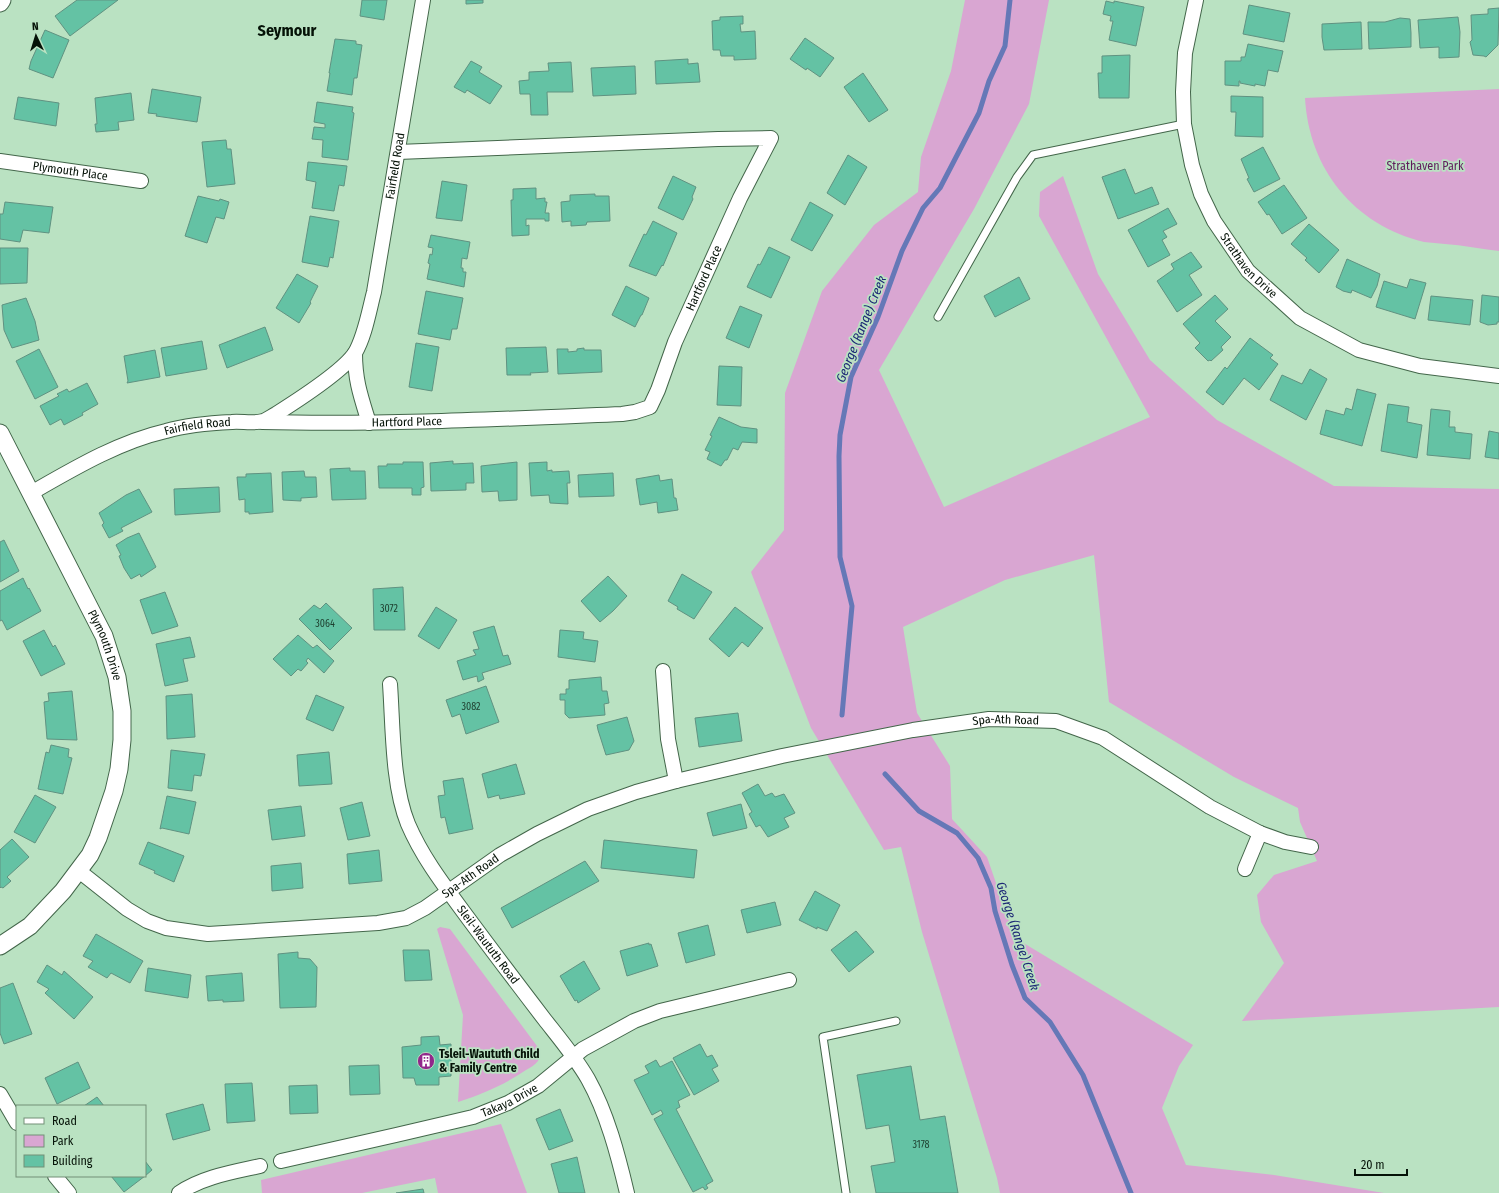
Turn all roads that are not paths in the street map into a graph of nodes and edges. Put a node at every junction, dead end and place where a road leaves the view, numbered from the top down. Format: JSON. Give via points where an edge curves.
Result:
{"nodes":[{"id":1,"x":2,"y":0,"type":"edge"},
{"id":2,"x":423,"y":0,"type":"edge"},
{"id":3,"x":1196,"y":0,"type":"edge"},
{"id":4,"x":0,"y":3,"type":"edge"},
{"id":5,"x":1184,"y":124,"type":"junction"},
{"id":6,"x":398,"y":152,"type":"junction"},
{"id":7,"x":0,"y":161,"type":"edge"},
{"id":8,"x":141,"y":181,"type":"dead end"},
{"id":9,"x":938,"y":317,"type":"dead end"},
{"id":10,"x":355,"y":353,"type":"junction"},
{"id":11,"x":1499,"y":376,"type":"edge"},
{"id":12,"x":262,"y":422,"type":"junction"},
{"id":13,"x":369,"y":423,"type":"junction"},
{"id":14,"x":0,"y":433,"type":"edge"},
{"id":15,"x":31,"y":493,"type":"junction"},
{"id":16,"x":663,"y":671,"type":"dead end"},
{"id":17,"x":390,"y":684,"type":"dead end"},
{"id":18,"x":676,"y":781,"type":"junction"},
{"id":19,"x":1260,"y":833,"type":"junction"},
{"id":20,"x":1311,"y":847,"type":"dead end"},
{"id":21,"x":1245,"y":870,"type":"dead end"},
{"id":22,"x":79,"y":871,"type":"junction"},
{"id":23,"x":449,"y":892,"type":"junction"},
{"id":24,"x":0,"y":946,"type":"edge"},
{"id":25,"x":789,"y":980,"type":"dead end"},
{"id":26,"x":896,"y":1021,"type":"dead end"},
{"id":27,"x":574,"y":1057,"type":"junction"},
{"id":28,"x":0,"y":1094,"type":"edge"},
{"id":29,"x":16,"y":1121,"type":"edge"},
{"id":30,"x":281,"y":1160,"type":"dead end"},
{"id":31,"x":260,"y":1166,"type":"dead end"},
{"id":32,"x":55,"y":1177,"type":"edge"},
{"id":33,"x":69,"y":1193,"type":"edge"},
{"id":34,"x":178,"y":1193,"type":"edge"},
{"id":35,"x":627,"y":1193,"type":"edge"},
{"id":36,"x":846,"y":1193,"type":"edge"}],
"edges":[{"from":1,"to":4,"type":"street"},
{"from":2,"to":6,"type":"street","name":"Fairfield Road"},
{"from":3,"to":5,"type":"street","name":"Strathaven Drive","via":[[1182,92]]},
{"from":5,"to":9,"type":"lane","via":[[1033,155]]},
{"from":5,"to":11,"type":"street","name":"Strathaven Drive","via":[[1192,165],[1201,194],[1214,222],[1248,271],[1300,318],[1359,350],[1420,366]]},
{"from":6,"to":10,"type":"street","name":"Fairfield Road","via":[[374,292],[366,326]]},
{"from":6,"to":13,"type":"street","name":"Hartford Place","via":[[772,138],[731,219],[675,342],[650,407],[622,414]]},
{"from":7,"to":8,"type":"street","name":"Plymouth Place"},
{"from":10,"to":12,"type":"street","name":"Fairfield Road","via":[[322,382]]},
{"from":10,"to":13,"type":"street","name":"Fairfield Road","via":[[357,385]]},
{"from":12,"to":13,"type":"street","name":"Hartford Place"},
{"from":12,"to":15,"type":"street","name":"Fairfield Road","via":[[233,422],[166,431],[131,442]]},
{"from":14,"to":15,"type":"street","name":"Plymouth Drive"},
{"from":15,"to":22,"type":"street","name":"Plymouth Drive","via":[[104,636],[116,677],[122,711],[122,740],[114,791],[98,838]]},
{"from":16,"to":18,"type":"street","via":[[668,739]]},
{"from":17,"to":23,"type":"street","name":"Sleil-Waututh Road","via":[[396,769],[402,802],[408,823],[424,856]]},
{"from":18,"to":19,"type":"street","name":"Spa-Ath Road","via":[[782,756],[913,730],[989,720],[1056,721],[1103,738],[1210,807]]},
{"from":18,"to":23,"type":"street","name":"Spa-Ath Road","via":[[588,809],[500,855]]},
{"from":19,"to":20,"type":"street","name":"Spa-Ath Road","via":[[1285,842]]},
{"from":19,"to":21,"type":"street"},
{"from":22,"to":23,"type":"street","name":"Spa-Ath Road","via":[[127,909],[147,920],[166,928],[208,934],[378,923],[406,918]]},
{"from":22,"to":24,"type":"street","name":"Plymouth Drive","via":[[30,926]]},
{"from":23,"to":27,"type":"street","name":"Sleil-Waututh Road"},
{"from":25,"to":27,"type":"street","name":"Takaya Drive","via":[[660,1011],[608,1034]]},
{"from":26,"to":36,"type":"lane","via":[[823,1037]]},
{"from":27,"to":30,"type":"street","name":"Takaya Drive","via":[[538,1086],[508,1103],[474,1117]]},
{"from":27,"to":35,"type":"street","name":"Sleil-Waututh Road","via":[[597,1096],[610,1131]]},
{"from":28,"to":29,"type":"street"},
{"from":31,"to":34,"type":"street","via":[[224,1174],[189,1186]]},
{"from":32,"to":33,"type":"street"}]}
